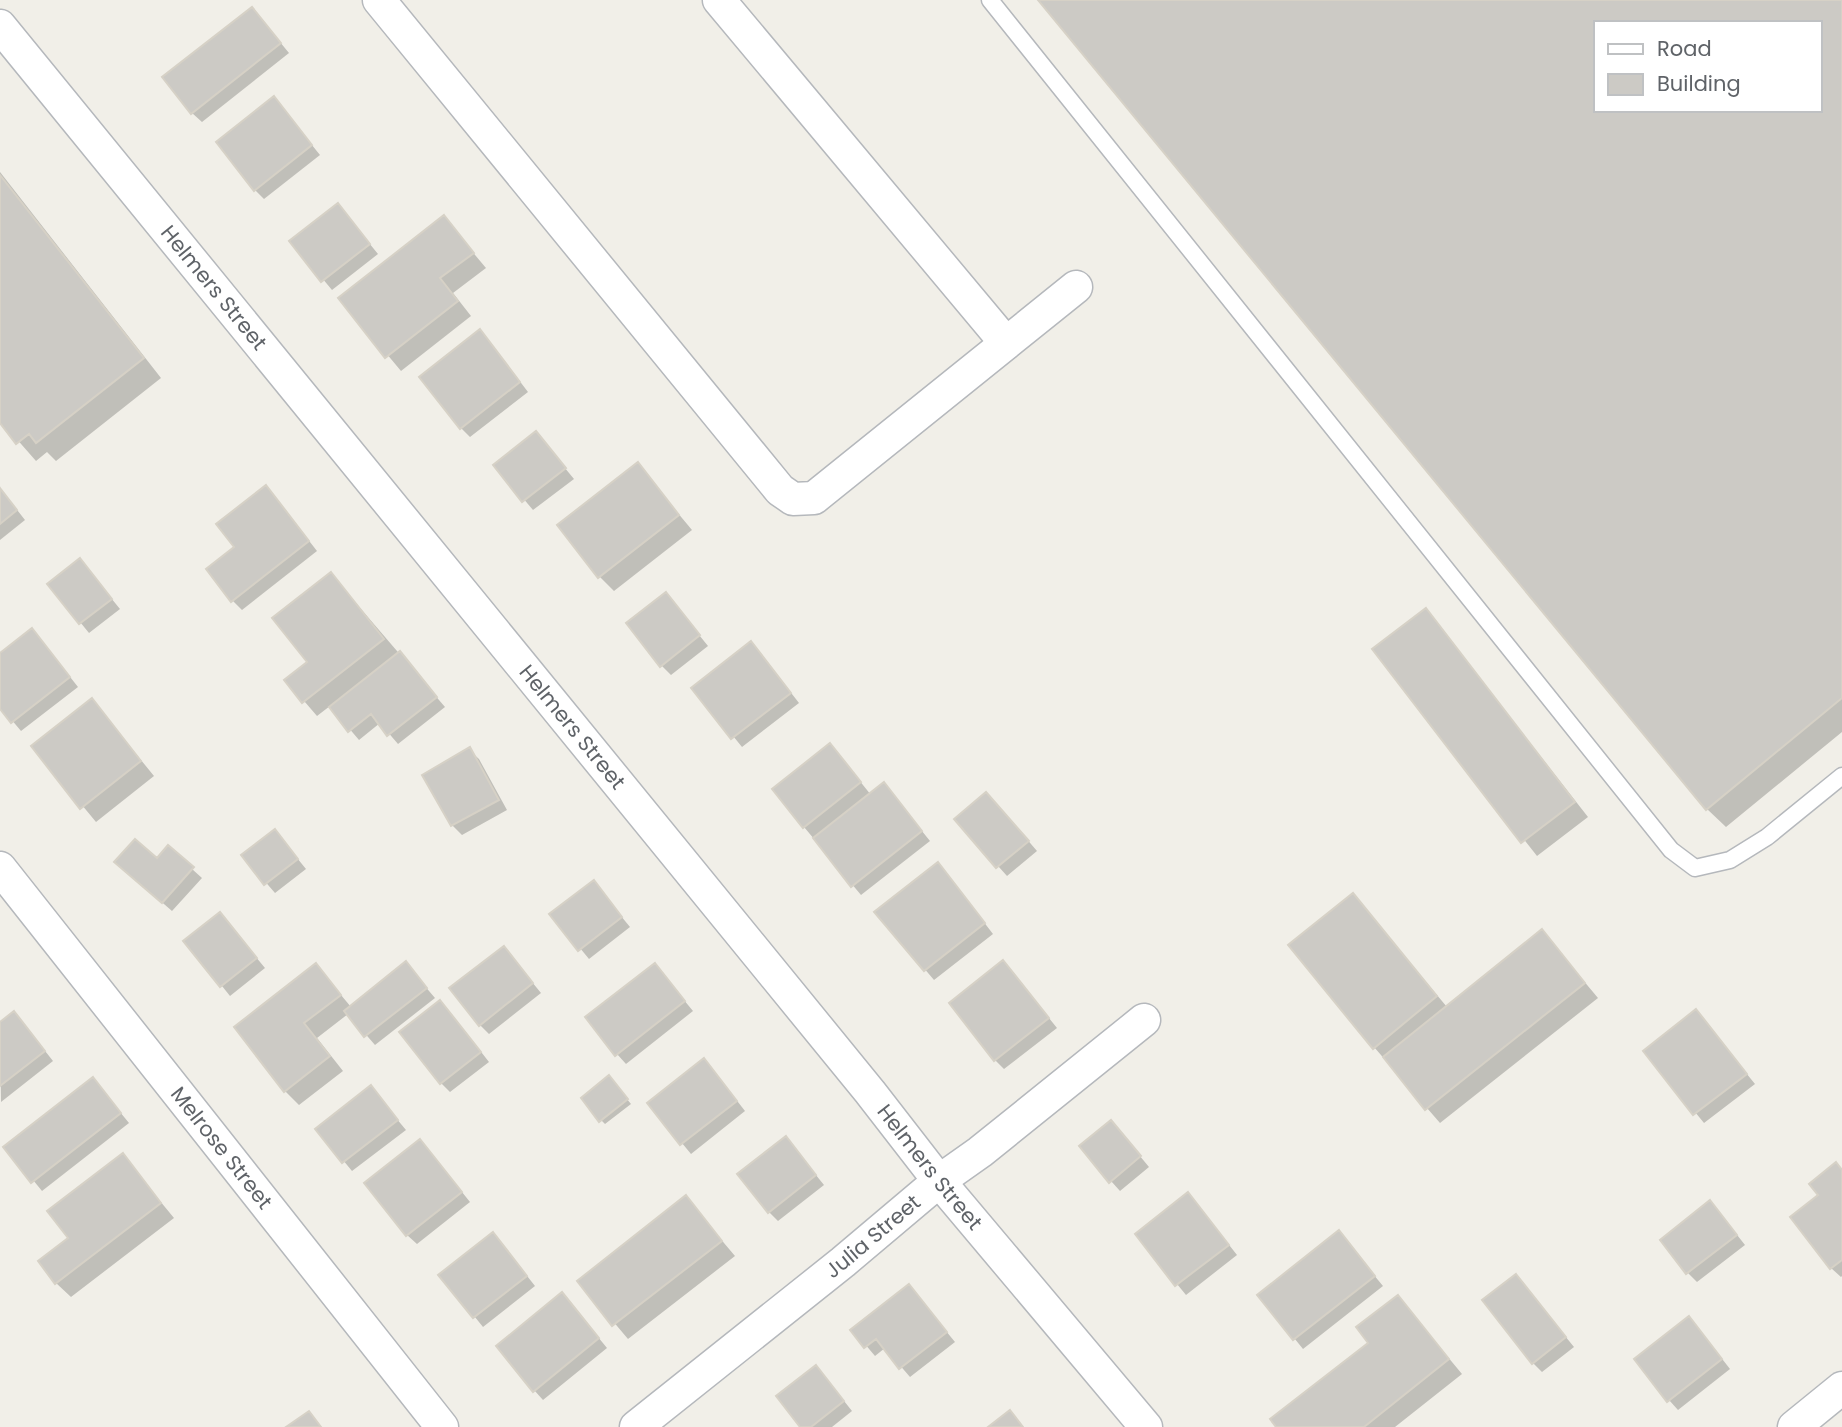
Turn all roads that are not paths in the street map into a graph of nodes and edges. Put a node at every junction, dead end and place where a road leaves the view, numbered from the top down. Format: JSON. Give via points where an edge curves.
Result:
{"nodes":[{"id":1,"x":379,"y":0,"type":"edge"},
{"id":2,"x":719,"y":0,"type":"edge"},
{"id":3,"x":990,"y":0,"type":"edge"},
{"id":4,"x":0,"y":26,"type":"edge"},
{"id":5,"x":1076,"y":287,"type":"dead end"},
{"id":6,"x":1006,"y":343,"type":"junction"},
{"id":7,"x":1842,"y":776,"type":"edge"},
{"id":8,"x":0,"y":868,"type":"edge"},
{"id":9,"x":1144,"y":1020,"type":"dead end"},
{"id":10,"x":939,"y":1181,"type":"junction"},
{"id":11,"x":1842,"y":1388,"type":"edge"},
{"id":12,"x":442,"y":1427,"type":"edge"},
{"id":13,"x":636,"y":1427,"type":"edge"},
{"id":14,"x":1146,"y":1427,"type":"edge"},
{"id":15,"x":1794,"y":1427,"type":"edge"}],
"edges":[{"from":1,"to":6,"type":"street","via":[[780,490],[793,499],[814,498]]},
{"from":2,"to":6,"type":"street"},
{"from":3,"to":7,"type":"lane","via":[[1671,850],[1695,868],[1730,860],[1767,837]]},
{"from":4,"to":10,"type":"street","name":"Helmers Street"},
{"from":5,"to":6,"type":"street"},
{"from":8,"to":12,"type":"street","name":"Melrose Street"},
{"from":9,"to":10,"type":"street","name":"Julia Street"},
{"from":10,"to":13,"type":"street","name":"Julia Street"},
{"from":10,"to":14,"type":"street","name":"Helmers Street"},
{"from":11,"to":15,"type":"street"}]}
